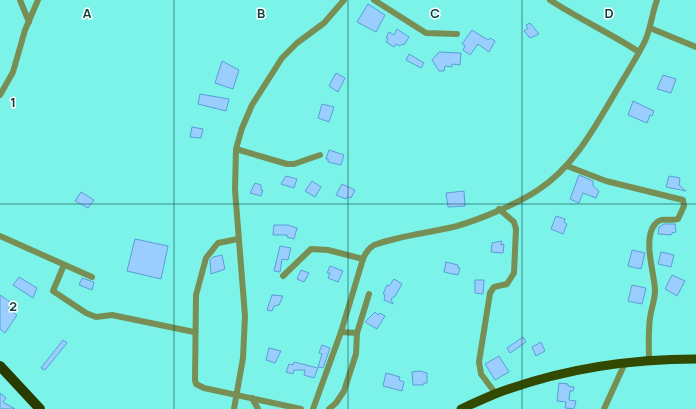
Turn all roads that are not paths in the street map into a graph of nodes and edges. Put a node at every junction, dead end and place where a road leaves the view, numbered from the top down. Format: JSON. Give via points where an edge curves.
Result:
{"nodes":[{"id":1,"x":20,"y":0,"type":"edge"},
{"id":2,"x":38,"y":0,"type":"edge"},
{"id":3,"x":344,"y":0,"type":"edge"},
{"id":4,"x":374,"y":0,"type":"edge"},
{"id":5,"x":550,"y":0,"type":"edge"},
{"id":6,"x":657,"y":0,"type":"edge"},
{"id":7,"x":29,"y":22,"type":"junction"},
{"id":8,"x":650,"y":28,"type":"junction"},
{"id":9,"x":457,"y":34,"type":"dead end"},
{"id":10,"x":696,"y":47,"type":"edge"},
{"id":11,"x":639,"y":52,"type":"junction"},
{"id":12,"x":0,"y":94,"type":"edge"},
{"id":13,"x":236,"y":150,"type":"junction"},
{"id":14,"x":320,"y":156,"type":"dead end"},
{"id":15,"x":567,"y":166,"type":"junction"},
{"id":16,"x":499,"y":209,"type":"junction"},
{"id":17,"x":0,"y":236,"type":"edge"},
{"id":18,"x":238,"y":239,"type":"junction"},
{"id":19,"x":363,"y":259,"type":"junction"},
{"id":20,"x":64,"y":265,"type":"junction"},
{"id":21,"x":283,"y":276,"type":"dead end"},
{"id":22,"x":92,"y":277,"type":"dead end"},
{"id":23,"x":368,"y":294,"type":"dead end"},
{"id":24,"x":194,"y":332,"type":"junction"},
{"id":25,"x":341,"y":332,"type":"junction"},
{"id":26,"x":357,"y":333,"type":"junction"},
{"id":27,"x":696,"y":359,"type":"edge"},
{"id":28,"x":649,"y":361,"type":"junction"},
{"id":29,"x":625,"y":363,"type":"junction"},
{"id":30,"x":0,"y":366,"type":"edge"},
{"id":31,"x":496,"y":394,"type":"junction"},
{"id":32,"x":237,"y":395,"type":"junction"},
{"id":33,"x":252,"y":398,"type":"junction"},
{"id":34,"x":40,"y":409,"type":"edge"},
{"id":35,"x":234,"y":409,"type":"edge"},
{"id":36,"x":258,"y":409,"type":"edge"},
{"id":37,"x":301,"y":409,"type":"edge"},
{"id":38,"x":313,"y":409,"type":"edge"},
{"id":39,"x":329,"y":409,"type":"edge"},
{"id":40,"x":461,"y":409,"type":"edge"},
{"id":41,"x":604,"y":409,"type":"edge"}],
"edges":[{"from":1,"to":7,"type":"street"},
{"from":2,"to":7,"type":"street"},
{"from":3,"to":13,"type":"street","via":[[324,23],[282,58],[252,105]]},
{"from":4,"to":9,"type":"street","via":[[426,32]]},
{"from":5,"to":11,"type":"street"},
{"from":6,"to":8,"type":"street"},
{"from":7,"to":12,"type":"street","via":[[13,72]]},
{"from":8,"to":10,"type":"street"},
{"from":8,"to":11,"type":"street"},
{"from":11,"to":15,"type":"street","via":[[592,132]]},
{"from":13,"to":14,"type":"street","via":[[287,164]]},
{"from":13,"to":18,"type":"street","via":[[234,190]]},
{"from":15,"to":16,"type":"street","via":[[538,190]]},
{"from":15,"to":28,"type":"street","via":[[606,181],[683,200],[684,206],[678,219],[663,219],[653,229],[651,260],[656,293],[648,339]]},
{"from":16,"to":19,"type":"street","via":[[458,226],[373,246]]},
{"from":16,"to":31,"type":"street","via":[[514,222],[516,229],[514,273],[507,284],[494,286],[490,293],[479,362],[481,374]]},
{"from":17,"to":20,"type":"street"},
{"from":18,"to":24,"type":"street","via":[[218,242],[206,258],[196,295]]},
{"from":18,"to":32,"type":"street","via":[[245,330]]},
{"from":19,"to":21,"type":"street","via":[[328,250],[311,249]]},
{"from":19,"to":25,"type":"street"},
{"from":20,"to":22,"type":"street"},
{"from":20,"to":24,"type":"street","via":[[52,292],[86,313],[96,317],[112,315]]},
{"from":23,"to":26,"type":"street"},
{"from":24,"to":32,"type":"street","via":[[196,384]]},
{"from":25,"to":26,"type":"street"},
{"from":25,"to":38,"type":"street"},
{"from":26,"to":39,"type":"street","via":[[356,354],[344,390]]},
{"from":27,"to":28,"type":"main road"},
{"from":28,"to":29,"type":"main road"},
{"from":29,"to":31,"type":"main road","via":[[553,377]]},
{"from":29,"to":41,"type":"street"},
{"from":30,"to":34,"type":"highway"},
{"from":31,"to":40,"type":"main road"},
{"from":32,"to":33,"type":"street"},
{"from":32,"to":35,"type":"street"},
{"from":33,"to":36,"type":"street"},
{"from":33,"to":37,"type":"street"}]}
